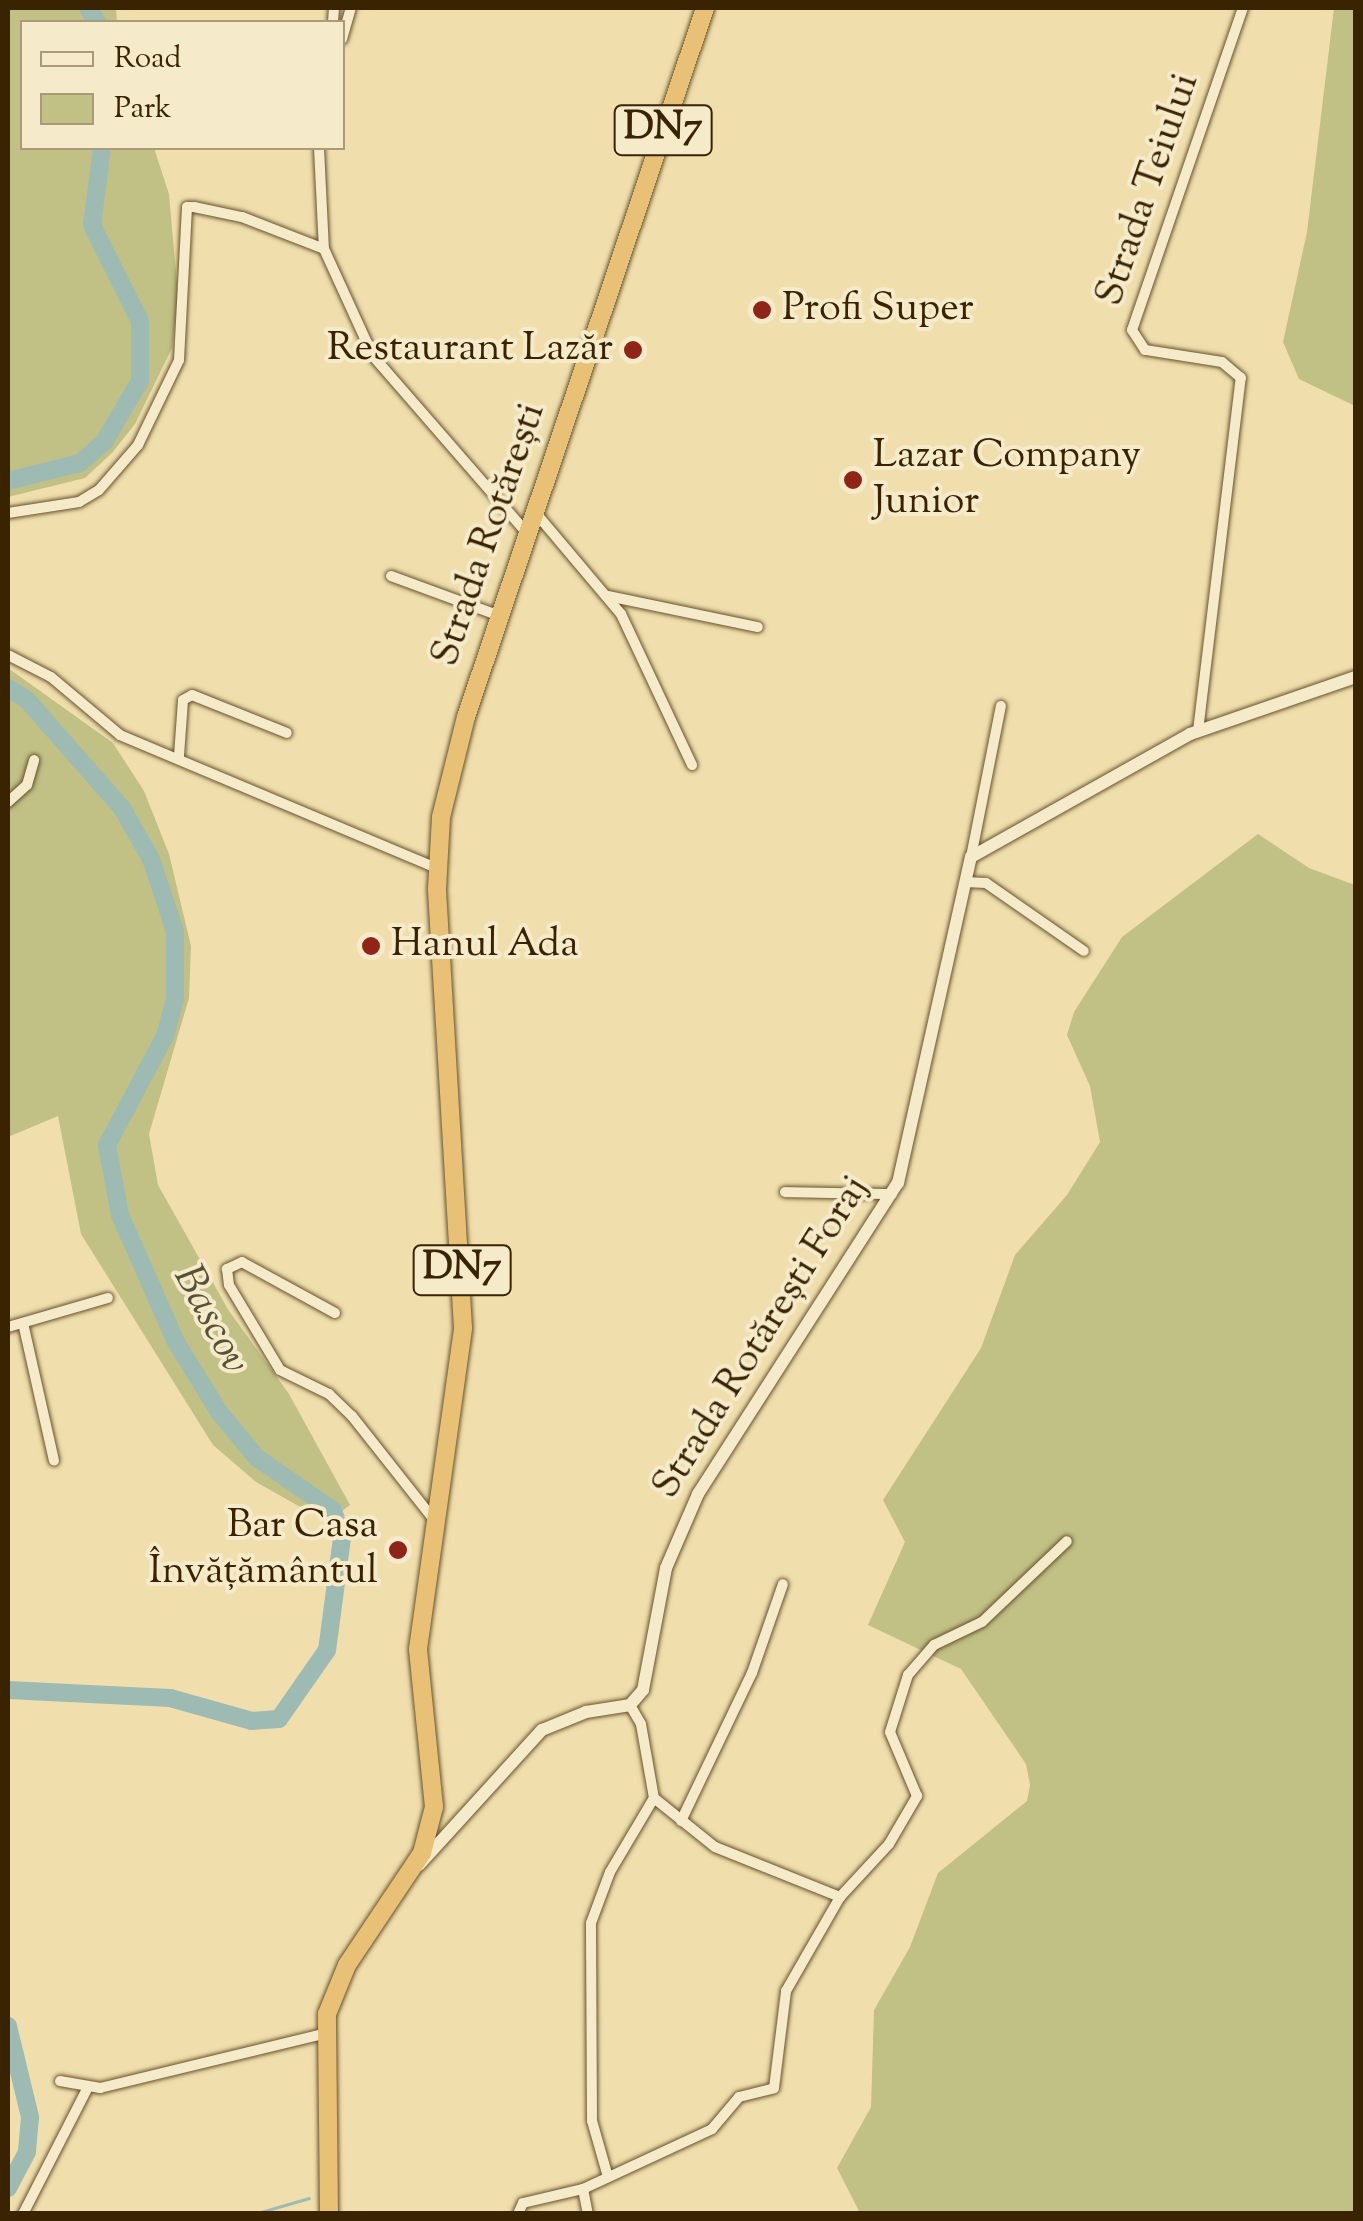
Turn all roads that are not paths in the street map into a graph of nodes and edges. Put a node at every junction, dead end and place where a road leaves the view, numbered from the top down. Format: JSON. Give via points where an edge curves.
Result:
{"nodes":[{"id":1,"x":705,"y":8,"type":"edge"},
{"id":2,"x":1243,"y":8,"type":"edge"},
{"id":3,"x":319,"y":150,"type":"edge"},
{"id":4,"x":324,"y":249,"type":"junction"},
{"id":5,"x":535,"y":512,"type":"junction"},
{"id":6,"x":8,"y":513,"type":"edge"},
{"id":7,"x":528,"y":534,"type":"junction"},
{"id":8,"x":391,"y":576,"type":"dead end"},
{"id":9,"x":608,"y":596,"type":"junction"},
{"id":10,"x":500,"y":616,"type":"junction"},
{"id":11,"x":758,"y":627,"type":"dead end"},
{"id":12,"x":8,"y":656,"type":"edge"},
{"id":13,"x":1356,"y":677,"type":"edge"},
{"id":14,"x":1001,"y":706,"type":"dead end"},
{"id":15,"x":1198,"y":731,"type":"junction"},
{"id":16,"x":287,"y":733,"type":"dead end"},
{"id":17,"x":179,"y":756,"type":"junction"},
{"id":18,"x":34,"y":760,"type":"dead end"},
{"id":19,"x":692,"y":765,"type":"dead end"},
{"id":20,"x":8,"y":802,"type":"edge"},
{"id":21,"x":971,"y":857,"type":"junction"},
{"id":22,"x":437,"y":868,"type":"junction"},
{"id":23,"x":966,"y":882,"type":"junction"},
{"id":24,"x":1084,"y":950,"type":"dead end"},
{"id":25,"x":785,"y":1192,"type":"dead end"},
{"id":26,"x":892,"y":1194,"type":"junction"},
{"id":27,"x":108,"y":1298,"type":"dead end"},
{"id":28,"x":335,"y":1313,"type":"dead end"},
{"id":29,"x":23,"y":1323,"type":"junction"},
{"id":30,"x":8,"y":1327,"type":"edge"},
{"id":31,"x":54,"y":1461,"type":"dead end"},
{"id":32,"x":436,"y":1522,"type":"junction"},
{"id":33,"x":1067,"y":1541,"type":"dead end"},
{"id":34,"x":783,"y":1584,"type":"dead end"},
{"id":35,"x":630,"y":1704,"type":"junction"},
{"id":36,"x":654,"y":1798,"type":"junction"},
{"id":37,"x":434,"y":1808,"type":"junction"},
{"id":38,"x":681,"y":1821,"type":"junction"},
{"id":39,"x":449,"y":1827,"type":"junction"},
{"id":40,"x":413,"y":1870,"type":"junction"},
{"id":41,"x":840,"y":1898,"type":"junction"},
{"id":42,"x":324,"y":2034,"type":"junction"},
{"id":43,"x":60,"y":2081,"type":"dead end"},
{"id":44,"x":87,"y":2089,"type":"junction"},
{"id":45,"x":608,"y":2177,"type":"junction"},
{"id":46,"x":583,"y":2188,"type":"junction"},
{"id":47,"x":23,"y":2214,"type":"edge"},
{"id":48,"x":328,"y":2214,"type":"edge"},
{"id":49,"x":518,"y":2214,"type":"edge"},
{"id":50,"x":588,"y":2214,"type":"edge"}],
"edges":[{"from":1,"to":5,"type":"highway","name":"Strada Rotărești","number":"DN7"},
{"from":2,"to":15,"type":"street","name":"Strada Teiului","via":[[1132,330],[1145,350],[1222,362],[1241,378]]},
{"from":3,"to":4,"type":"street"},
{"from":4,"to":6,"type":"street","via":[[242,217],[187,207],[179,360],[138,445],[117,473],[78,502]]},
{"from":4,"to":7,"type":"street","via":[[373,356]]},
{"from":5,"to":7,"type":"highway","name":"Strada Rotărești","number":"DN7"},
{"from":5,"to":9,"type":"street"},
{"from":7,"to":10,"type":"highway","name":"Strada Rotărești","number":"DN7"},
{"from":8,"to":10,"type":"street"},
{"from":9,"to":11,"type":"street"},
{"from":9,"to":19,"type":"street","via":[[679,727]]},
{"from":10,"to":22,"type":"highway","name":"Strada Rotărești","number":"DN7","via":[[446,786]]},
{"from":12,"to":17,"type":"street","via":[[50,677],[120,734]]},
{"from":13,"to":15,"type":"street"},
{"from":14,"to":21,"type":"street","name":"Strada Rotărești Foraj"},
{"from":15,"to":21,"type":"street"},
{"from":16,"to":17,"type":"street","via":[[192,696],[183,700]]},
{"from":17,"to":22,"type":"street"},
{"from":18,"to":20,"type":"street","via":[[26,786]]},
{"from":21,"to":23,"type":"street","name":"Strada Rotărești Foraj"},
{"from":22,"to":32,"type":"highway","name":"Strada Rotărești","number":"DN7","via":[[463,1328]]},
{"from":23,"to":24,"type":"street","via":[[986,883]]},
{"from":23,"to":26,"type":"street","name":"Strada Rotărești Foraj"},
{"from":25,"to":26,"type":"street"},
{"from":26,"to":35,"type":"street","name":"Strada Rotărești Foraj","via":[[824,1289],[778,1377],[698,1494],[666,1568],[648,1679]]},
{"from":27,"to":29,"type":"street"},
{"from":28,"to":32,"type":"street","via":[[242,1262],[227,1269],[229,1286],[280,1370],[329,1394],[352,1416]]},
{"from":29,"to":30,"type":"street"},
{"from":29,"to":31,"type":"street"},
{"from":32,"to":37,"type":"highway","number":"DN7","via":[[418,1667]]},
{"from":33,"to":41,"type":"street","via":[[982,1622],[916,1662],[890,1732],[916,1796],[889,1844]]},
{"from":34,"to":38,"type":"street","via":[[752,1672]]},
{"from":35,"to":36,"type":"street","via":[[641,1724]]},
{"from":35,"to":39,"type":"street","via":[[542,1730]]},
{"from":36,"to":38,"type":"street"},
{"from":36,"to":45,"type":"street","via":[[610,1872],[591,1923],[592,2122]]},
{"from":37,"to":39,"type":"street"},
{"from":37,"to":40,"type":"highway","number":"DN7"},
{"from":38,"to":41,"type":"street","via":[[741,1860]]},
{"from":39,"to":40,"type":"street"},
{"from":40,"to":42,"type":"highway","number":"DN7","via":[[347,1966]]},
{"from":41,"to":45,"type":"street","via":[[786,1991],[774,2088],[739,2097],[712,2129]]},
{"from":42,"to":44,"type":"street"},
{"from":42,"to":48,"type":"highway","number":"DN7"},
{"from":43,"to":44,"type":"street"},
{"from":44,"to":47,"type":"street"},
{"from":45,"to":46,"type":"street"},
{"from":46,"to":49,"type":"street","via":[[523,2203]]},
{"from":46,"to":50,"type":"street"}]}
